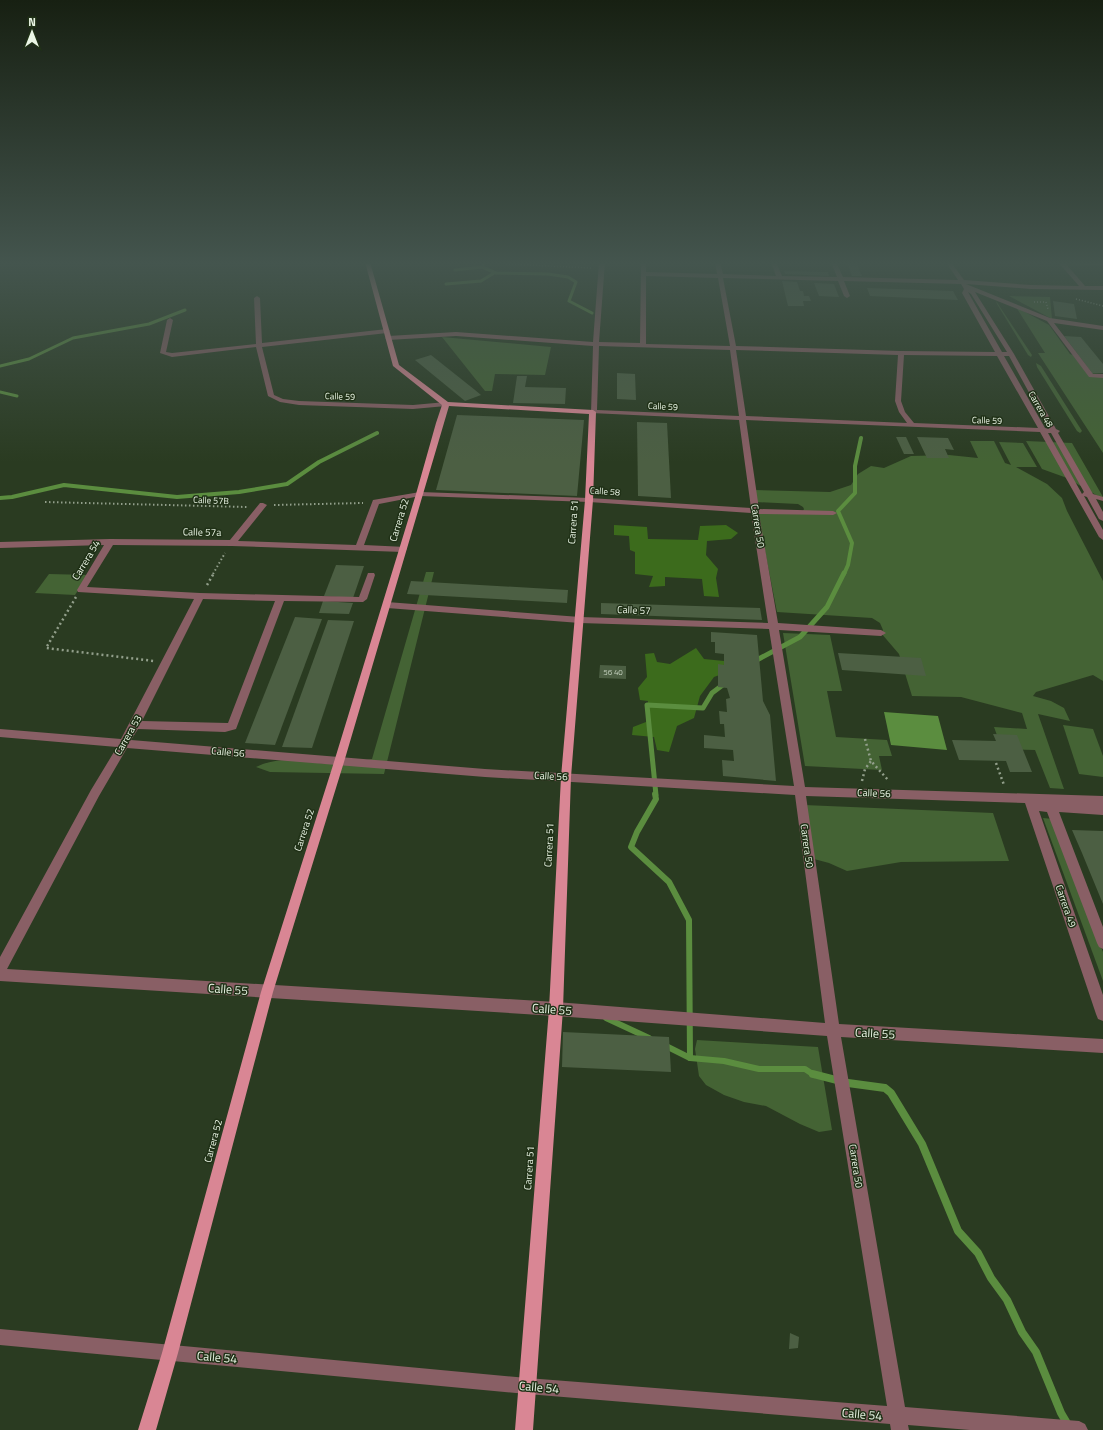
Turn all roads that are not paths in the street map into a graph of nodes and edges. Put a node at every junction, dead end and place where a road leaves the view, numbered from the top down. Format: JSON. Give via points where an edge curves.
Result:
{"nodes":[{"id":1,"x":168,"y":329,"type":"edge"},
{"id":2,"x":258,"y":329,"type":"edge"},
{"id":3,"x":597,"y":329,"type":"edge"},
{"id":4,"x":643,"y":329,"type":"edge"},
{"id":5,"x":730,"y":329,"type":"edge"},
{"id":6,"x":985,"y":329,"type":"edge"},
{"id":7,"x":996,"y":329,"type":"edge"},
{"id":8,"x":1056,"y":329,"type":"edge"},
{"id":9,"x":387,"y":331,"type":"joint"},
{"id":10,"x":388,"y":338,"type":"junction"},
{"id":11,"x":596,"y":344,"type":"junction"},
{"id":12,"x":643,"y":345,"type":"junction"},
{"id":13,"x":259,"y":346,"type":"junction"},
{"id":14,"x":733,"y":348,"type":"junction"},
{"id":15,"x":901,"y":352,"type":"junction"},
{"id":16,"x":999,"y":354,"type":"junction"},
{"id":17,"x":1012,"y":354,"type":"junction"},
{"id":18,"x":1103,"y":376,"type":"edge"},
{"id":19,"x":446,"y":404,"type":"junction"},
{"id":20,"x":593,"y":412,"type":"junction"},
{"id":21,"x":743,"y":419,"type":"junction"},
{"id":22,"x":913,"y":426,"type":"junction"},
{"id":23,"x":1043,"y":431,"type":"junction"},
{"id":24,"x":1056,"y":431,"type":"junction"},
{"id":25,"x":1077,"y":493,"type":"junction"},
{"id":26,"x":420,"y":494,"type":"junction"},
{"id":27,"x":1090,"y":495,"type":"junction"},
{"id":28,"x":1103,"y":499,"type":"edge"},
{"id":29,"x":589,"y":500,"type":"junction"},
{"id":30,"x":263,"y":505,"type":"road end"},
{"id":31,"x":756,"y":511,"type":"junction"},
{"id":32,"x":833,"y":513,"type":"dead end"},
{"id":33,"x":1103,"y":519,"type":"edge"},
{"id":34,"x":1103,"y":537,"type":"edge"},
{"id":35,"x":110,"y":542,"type":"junction"},
{"id":36,"x":232,"y":543,"type":"junction"},
{"id":37,"x":0,"y":545,"type":"edge"},
{"id":38,"x":359,"y":548,"type":"junction"},
{"id":39,"x":403,"y":549,"type":"junction"},
{"id":40,"x":371,"y":575,"type":"dead end"},
{"id":41,"x":200,"y":596,"type":"junction"},
{"id":42,"x":281,"y":598,"type":"junction"},
{"id":43,"x":386,"y":605,"type":"junction"},
{"id":44,"x":580,"y":620,"type":"junction"},
{"id":45,"x":774,"y":626,"type":"junction"},
{"id":46,"x":881,"y":633,"type":"dead end"},
{"id":47,"x":135,"y":725,"type":"junction"},
{"id":48,"x":0,"y":733,"type":"edge"},
{"id":49,"x":124,"y":743,"type":"junction"},
{"id":50,"x":339,"y":762,"type":"junction"},
{"id":51,"x":566,"y":777,"type":"junction"},
{"id":52,"x":800,"y":791,"type":"junction"},
{"id":53,"x":1103,"y":801,"type":"edge"},
{"id":54,"x":1031,"y":802,"type":"junction"},
{"id":55,"x":1049,"y":803,"type":"junction"},
{"id":56,"x":1103,"y":810,"type":"edge"},
{"id":57,"x":1103,"y":943,"type":"edge"},
{"id":58,"x":0,"y":970,"type":"edge"},
{"id":59,"x":0,"y":975,"type":"edge"},
{"id":60,"x":266,"y":992,"type":"junction"},
{"id":61,"x":556,"y":1010,"type":"junction"},
{"id":62,"x":1103,"y":1014,"type":"edge"},
{"id":63,"x":833,"y":1030,"type":"junction"},
{"id":64,"x":1103,"y":1046,"type":"edge"},
{"id":65,"x":0,"y":1338,"type":"edge"},
{"id":66,"x":170,"y":1353,"type":"junction"},
{"id":67,"x":527,"y":1386,"type":"junction"},
{"id":68,"x":899,"y":1423,"type":"edge"},
{"id":69,"x":147,"y":1430,"type":"edge"},
{"id":70,"x":524,"y":1430,"type":"edge"},
{"id":71,"x":1079,"y":1430,"type":"edge"}],
"edges":[{"from":1,"to":13,"type":"street","via":[[163,352],[166,354]]},
{"from":2,"to":13,"type":"street"},
{"from":3,"to":11,"type":"street","name":"Carrera 51"},
{"from":4,"to":12,"type":"street"},
{"from":5,"to":14,"type":"street","name":"Carrera 50"},
{"from":6,"to":16,"type":"street","name":"Carrera 48"},
{"from":7,"to":17,"type":"street","name":"Carrera 48"},
{"from":8,"to":18,"type":"street","via":[[1091,376]]},
{"from":9,"to":10,"type":"main road"},
{"from":9,"to":13,"type":"street"},
{"from":10,"to":11,"type":"street","via":[[456,334]]},
{"from":10,"to":19,"type":"main road","via":[[396,366]]},
{"from":11,"to":12,"type":"street"},
{"from":11,"to":20,"type":"street","name":"Carrera 51"},
{"from":12,"to":14,"type":"street"},
{"from":13,"to":19,"type":"street","name":"Calle 59","via":[[271,396],[282,401],[413,407]]},
{"from":14,"to":15,"type":"street"},
{"from":14,"to":21,"type":"street","name":"Carrera 50"},
{"from":15,"to":16,"type":"street"},
{"from":15,"to":22,"type":"street","via":[[898,401],[902,412]]},
{"from":16,"to":17,"type":"street"},
{"from":16,"to":23,"type":"street","name":"Carrera 48"},
{"from":17,"to":24,"type":"street","name":"Carrera 48"},
{"from":19,"to":20,"type":"main road","name":"Calle 59"},
{"from":19,"to":26,"type":"main road","name":"Carrera 52"},
{"from":20,"to":21,"type":"street","name":"Calle 59"},
{"from":20,"to":29,"type":"main road","name":"Carrera 51"},
{"from":21,"to":22,"type":"street","name":"Calle 59"},
{"from":21,"to":31,"type":"street","name":"Carrera 50"},
{"from":22,"to":23,"type":"street","name":"Calle 59"},
{"from":23,"to":24,"type":"street","name":"Calle 59"},
{"from":23,"to":25,"type":"street","name":"Carrera 48"},
{"from":24,"to":27,"type":"street","name":"Carrera 48"},
{"from":25,"to":27,"type":"street"},
{"from":25,"to":34,"type":"street","name":"Carrera 48"},
{"from":26,"to":29,"type":"street","name":"Calle 58"},
{"from":26,"to":38,"type":"street","name":"Calle 58","via":[[376,502]]},
{"from":26,"to":39,"type":"main road","name":"Carrera 52"},
{"from":27,"to":28,"type":"street"},
{"from":27,"to":33,"type":"street","name":"Carrera 48"},
{"from":29,"to":31,"type":"street","name":"Calle 58"},
{"from":29,"to":44,"type":"main road","name":"Carrera 51"},
{"from":30,"to":36,"type":"street"},
{"from":31,"to":32,"type":"street","name":"Calle 58"},
{"from":31,"to":45,"type":"street","name":"Carrera 50"},
{"from":35,"to":36,"type":"street","name":"Calle 57a"},
{"from":35,"to":37,"type":"street","name":"Calle 57a"},
{"from":35,"to":41,"type":"street","name":"Carrera 54","via":[[81,590]]},
{"from":36,"to":38,"type":"street","name":"Calle 57a"},
{"from":38,"to":39,"type":"street","name":"Calle 57a"},
{"from":39,"to":43,"type":"main road","name":"Carrera 52"},
{"from":40,"to":42,"type":"street","via":[[363,599],[360,600]]},
{"from":41,"to":42,"type":"street"},
{"from":41,"to":47,"type":"street","name":"Carrera 53"},
{"from":42,"to":47,"type":"street","via":[[232,726],[224,728]]},
{"from":43,"to":44,"type":"street","name":"Calle 57"},
{"from":43,"to":50,"type":"main road","name":"Carrera 52"},
{"from":44,"to":45,"type":"street","name":"Calle 57"},
{"from":44,"to":51,"type":"main road","name":"Carrera 51"},
{"from":45,"to":46,"type":"street","name":"Calle 57"},
{"from":45,"to":52,"type":"street","name":"Carrera 50"},
{"from":47,"to":49,"type":"street","name":"Carrera 53"},
{"from":48,"to":49,"type":"street","name":"Calle 56"},
{"from":49,"to":50,"type":"street","name":"Calle 56"},
{"from":49,"to":58,"type":"street","name":"Carrera 53"},
{"from":50,"to":51,"type":"street","name":"Calle 56"},
{"from":50,"to":60,"type":"main road","name":"Carrera 52"},
{"from":51,"to":52,"type":"street","name":"Calle 56"},
{"from":51,"to":61,"type":"main road","name":"Carrera 51"},
{"from":52,"to":54,"type":"street","name":"Calle 56"},
{"from":52,"to":63,"type":"street","name":"Carrera 50"},
{"from":53,"to":55,"type":"street","name":"Calle 56"},
{"from":54,"to":55,"type":"street","name":"Calle 56"},
{"from":54,"to":62,"type":"street","name":"Carrera 49"},
{"from":55,"to":56,"type":"street","name":"Calle 56"},
{"from":55,"to":57,"type":"street","name":"Carrera 49"},
{"from":59,"to":60,"type":"street","name":"Calle 55"},
{"from":60,"to":61,"type":"street","name":"Calle 55"},
{"from":60,"to":66,"type":"main road","name":"Carrera 52"},
{"from":61,"to":63,"type":"street","name":"Calle 55"},
{"from":61,"to":67,"type":"main road","name":"Carrera 51"},
{"from":63,"to":64,"type":"street","name":"Calle 55"},
{"from":63,"to":68,"type":"street","name":"Carrera 50"},
{"from":65,"to":66,"type":"street","name":"Calle 54"},
{"from":66,"to":67,"type":"street","name":"Calle 54"},
{"from":66,"to":69,"type":"main road","name":"Carrera 52"},
{"from":67,"to":68,"type":"street","name":"Calle 54"},
{"from":67,"to":70,"type":"main road","name":"Carrera 51"},
{"from":68,"to":71,"type":"street","name":"Calle 54"}]}
